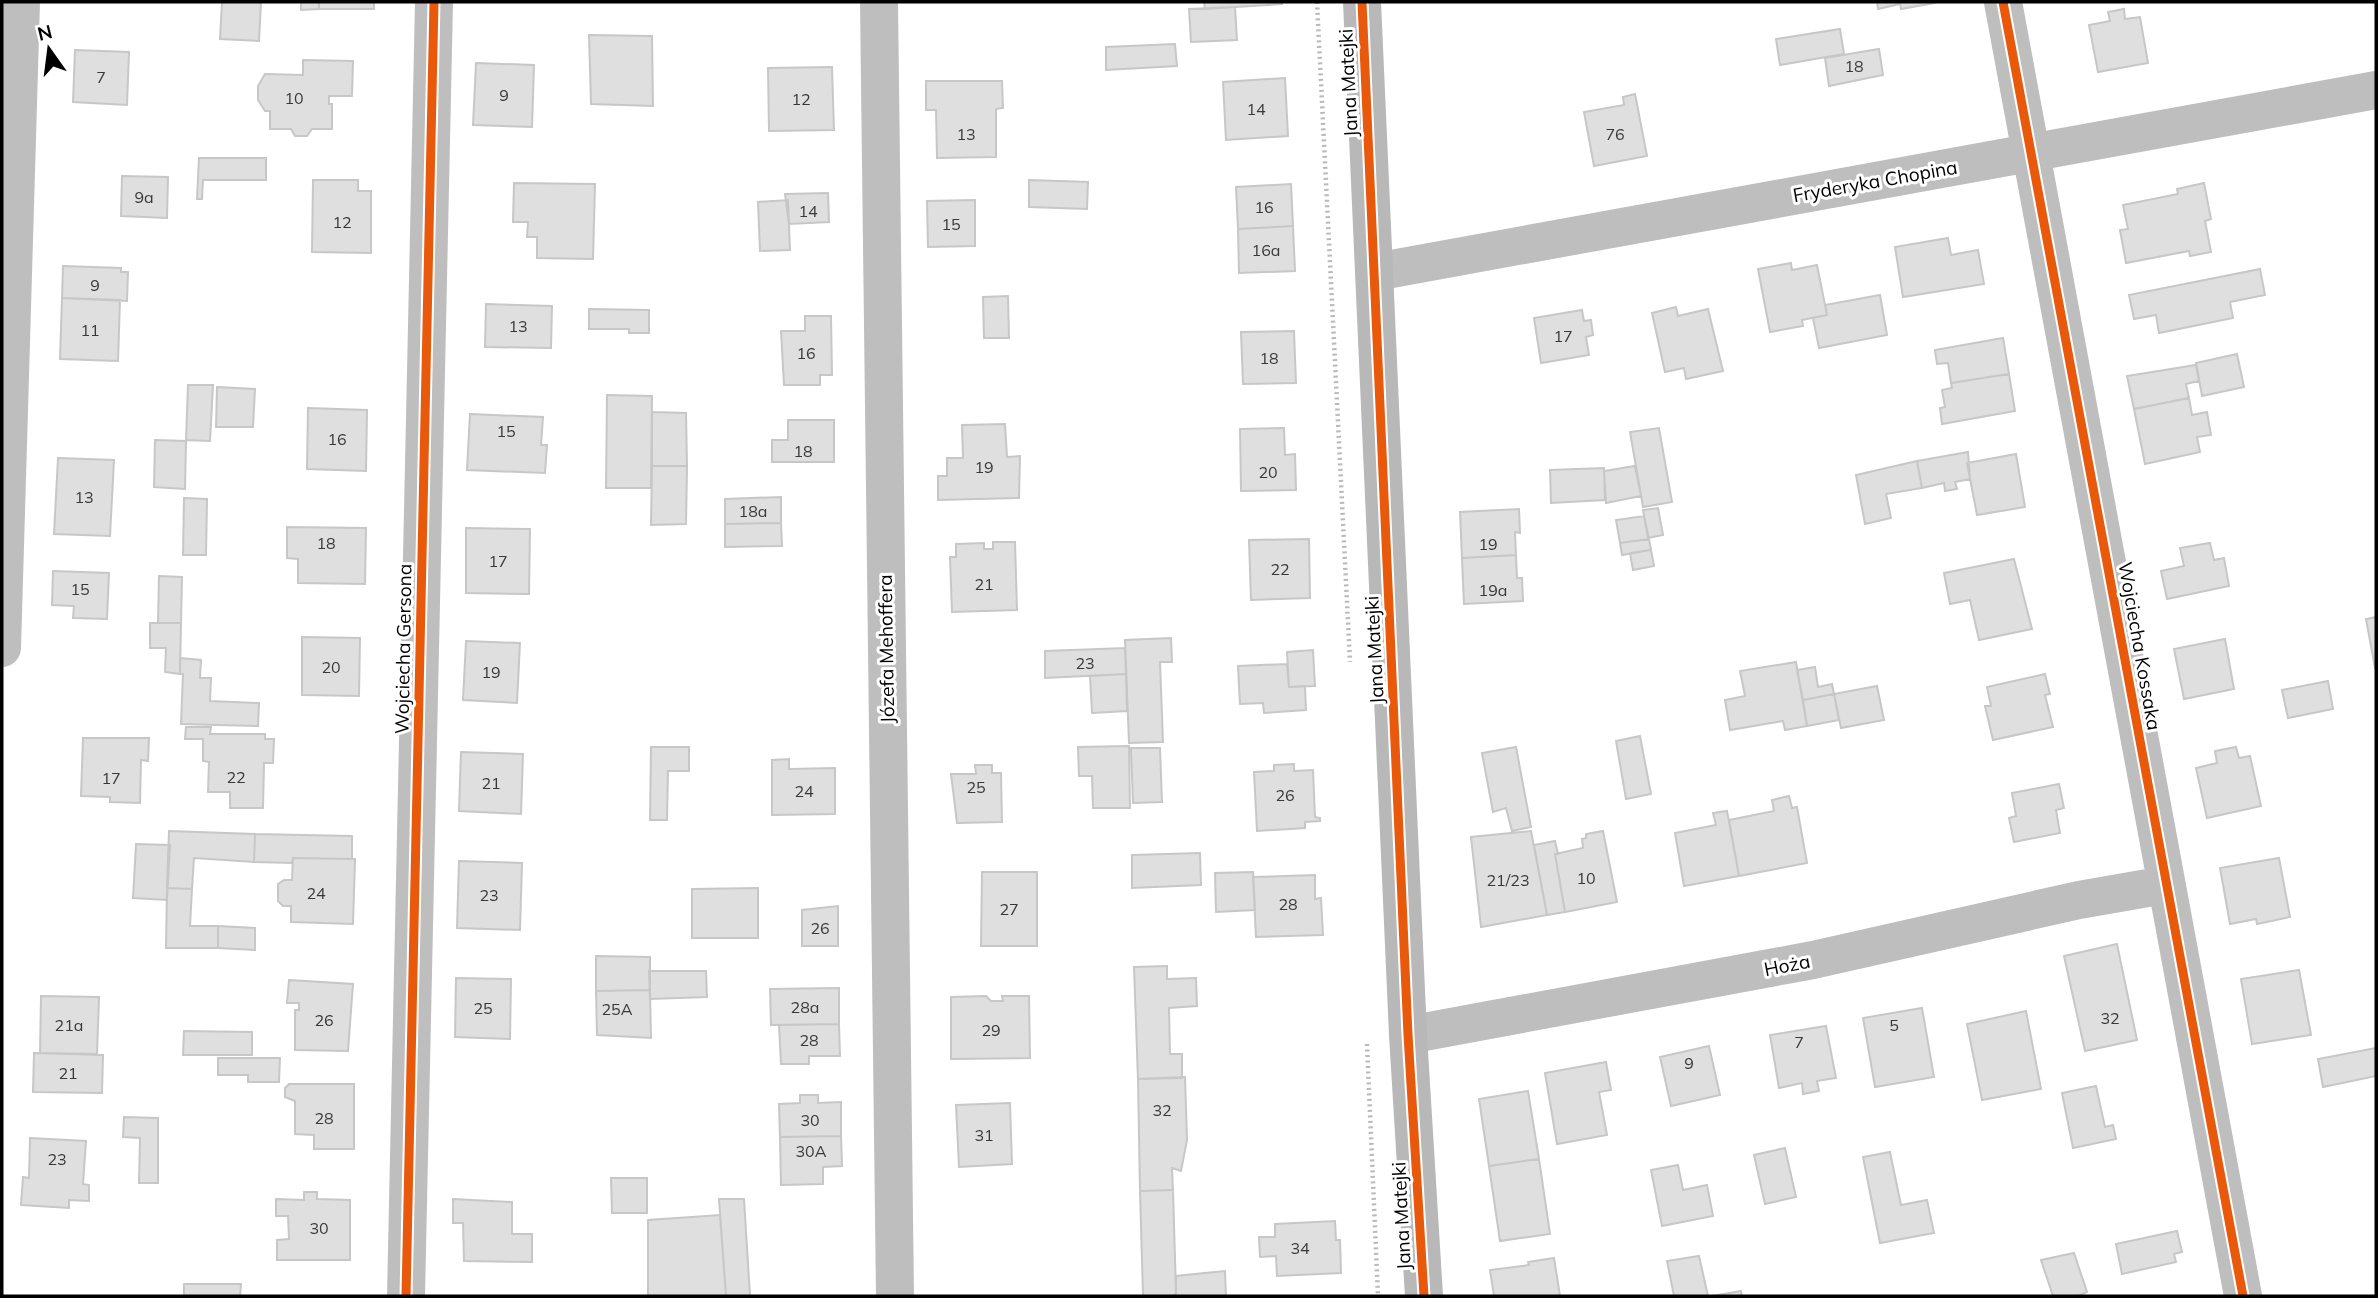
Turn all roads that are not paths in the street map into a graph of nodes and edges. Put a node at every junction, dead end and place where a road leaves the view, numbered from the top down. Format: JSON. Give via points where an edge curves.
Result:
{"nodes":[{"id":1,"x":21,"y":2,"type":"edge"},
{"id":2,"x":434,"y":2,"type":"edge"},
{"id":3,"x":879,"y":2,"type":"edge"},
{"id":4,"x":1362,"y":2,"type":"edge"},
{"id":5,"x":2003,"y":2,"type":"edge"},
{"id":6,"x":2376,"y":90,"type":"edge"},
{"id":7,"x":2030,"y":153,"type":"junction"},
{"id":8,"x":1375,"y":272,"type":"junction"},
{"id":9,"x":2,"y":648,"type":"edge"},
{"id":10,"x":2165,"y":885,"type":"junction"},
{"id":11,"x":1408,"y":1035,"type":"junction"},
{"id":12,"x":407,"y":1296,"type":"edge"},
{"id":13,"x":894,"y":1296,"type":"edge"},
{"id":14,"x":1424,"y":1296,"type":"edge"},
{"id":15,"x":2243,"y":1296,"type":"edge"}],
"edges":[{"from":1,"to":9,"type":"street"},
{"from":2,"to":12,"type":"street","name":"Wojciecha Gersona"},
{"from":3,"to":13,"type":"street","name":"Józefa Mehoffera"},
{"from":4,"to":8,"type":"street","name":"Jana Matejki"},
{"from":5,"to":7,"type":"street","name":"Wojciecha Kossaka"},
{"from":6,"to":7,"type":"street","name":"Fryderyka Chopina"},
{"from":7,"to":8,"type":"street","name":"Fryderyka Chopina"},
{"from":7,"to":10,"type":"street","name":"Wojciecha Kossaka"},
{"from":8,"to":11,"type":"street","name":"Jana Matejki"},
{"from":10,"to":11,"type":"street","name":"Hoża","via":[[1813,960]]},
{"from":10,"to":15,"type":"street","name":"Wojciecha Kossaka"},
{"from":11,"to":14,"type":"street","name":"Jana Matejki"}]}
